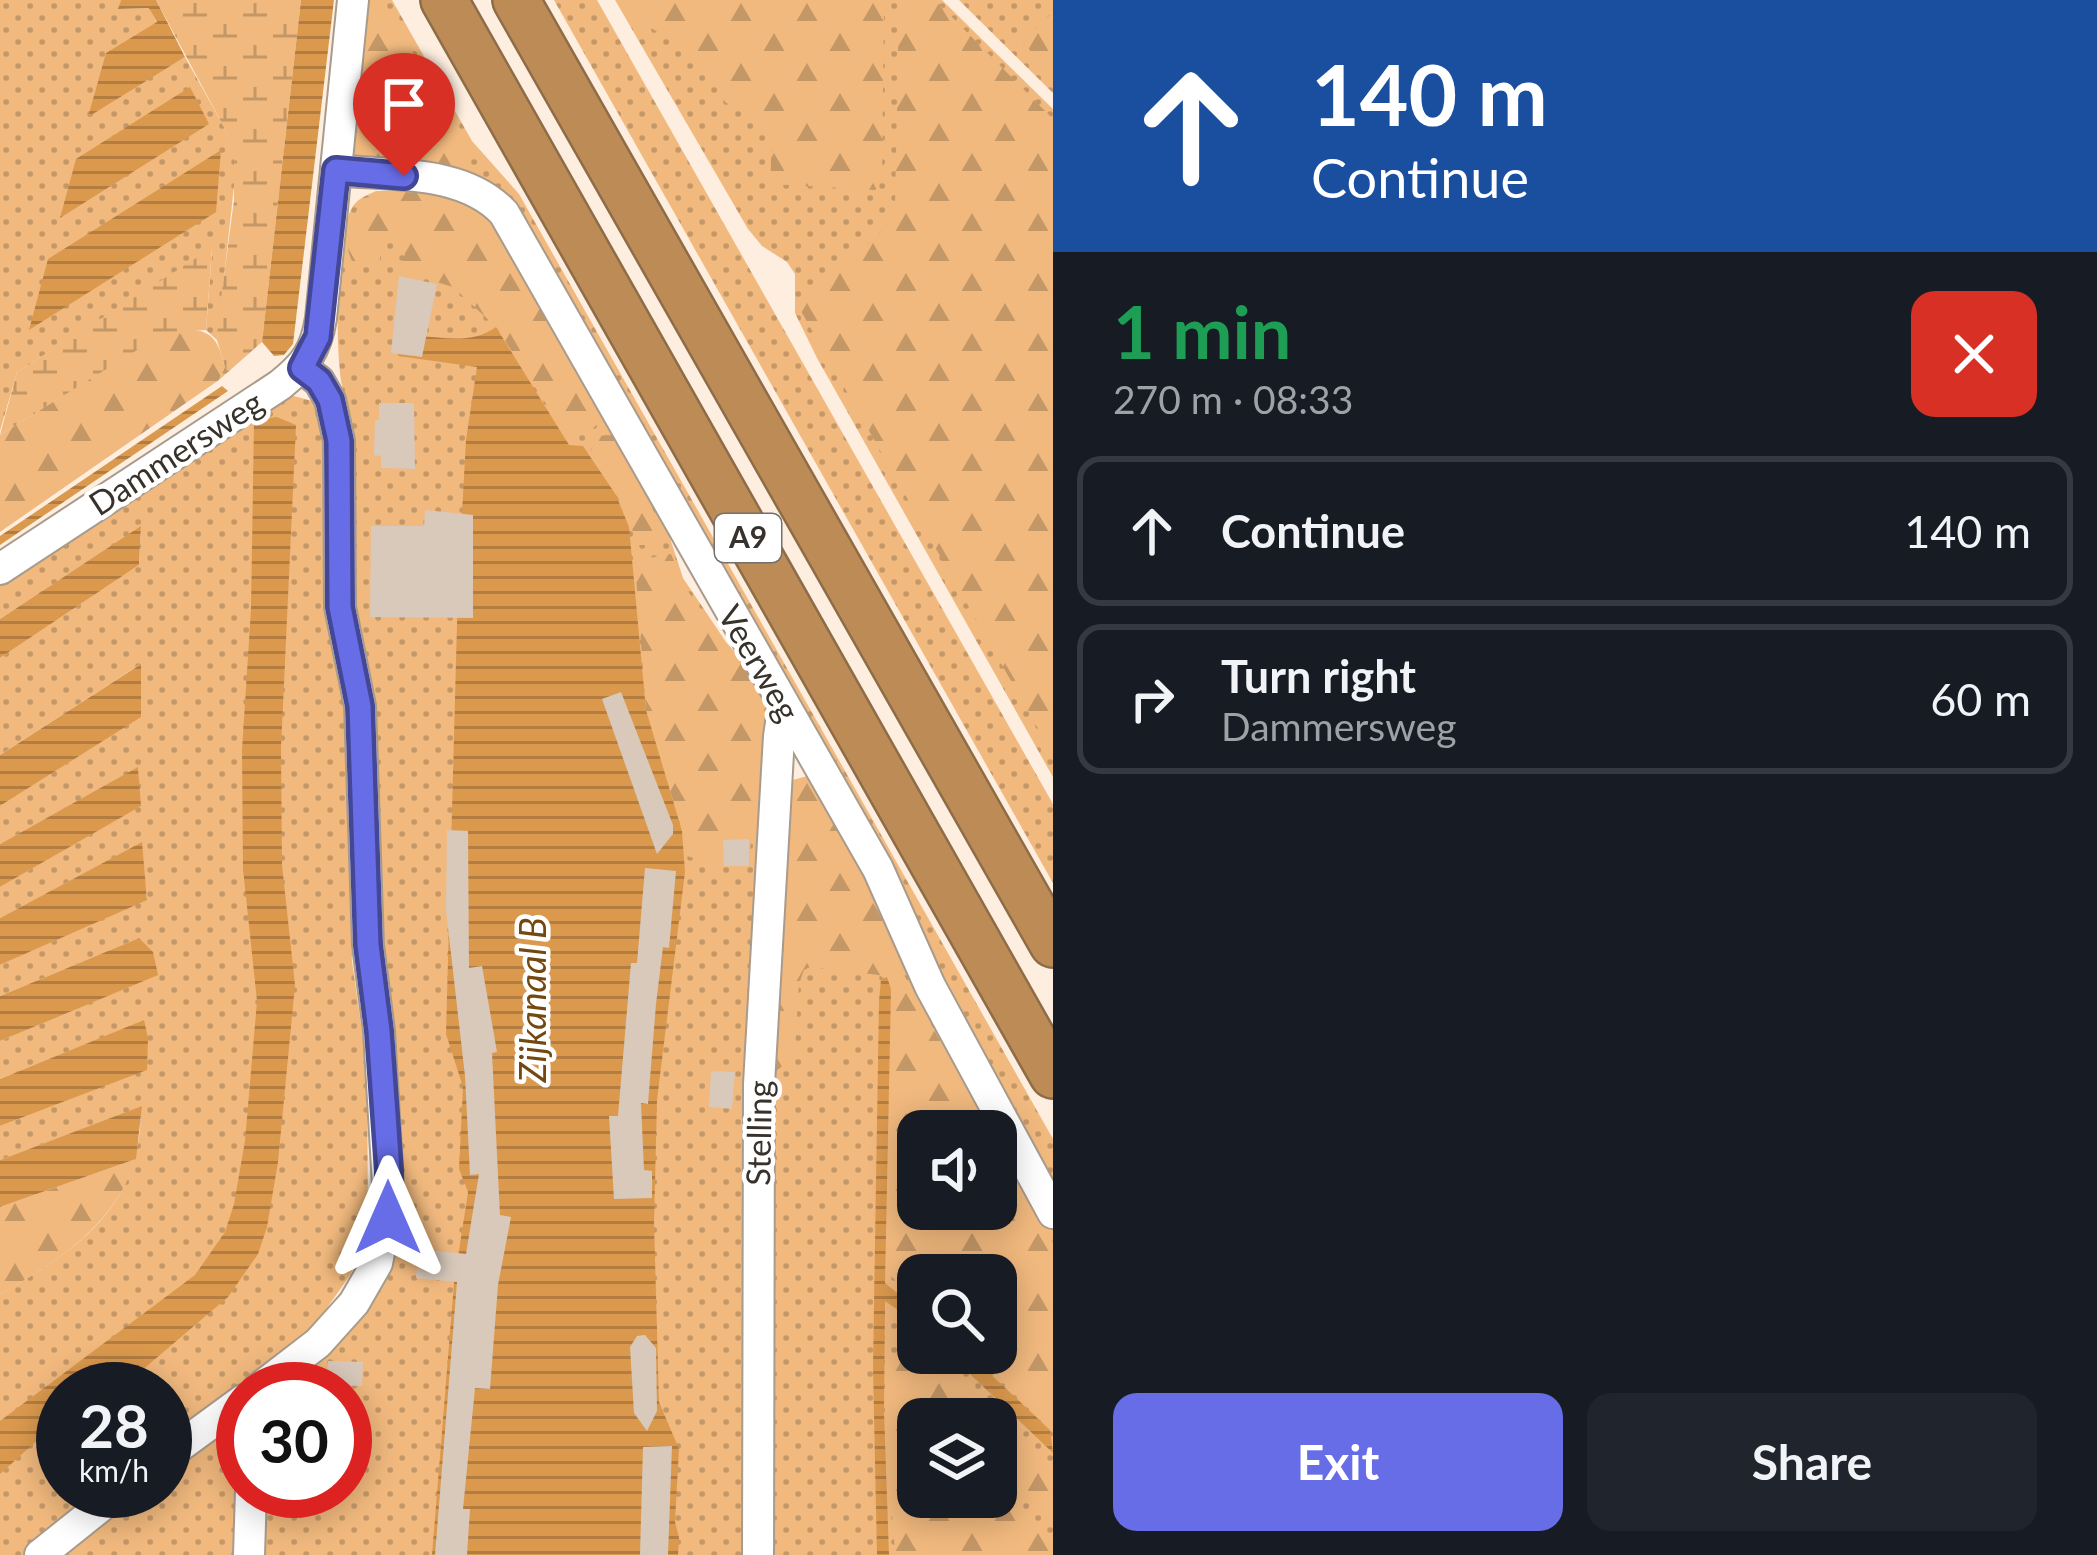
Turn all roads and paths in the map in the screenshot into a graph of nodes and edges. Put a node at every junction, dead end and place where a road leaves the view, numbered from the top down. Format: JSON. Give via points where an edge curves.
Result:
{"nodes":[{"id":1,"x":352,"y":0,"type":"edge"},
{"id":2,"x":444,"y":0,"type":"edge"},
{"id":3,"x":516,"y":0,"type":"edge"},
{"id":4,"x":336,"y":170,"type":"junction"},
{"id":5,"x":302,"y":368,"type":"junction"},
{"id":6,"x":0,"y":569,"type":"edge"},
{"id":7,"x":788,"y":716,"type":"junction"},
{"id":8,"x":1053,"y":944,"type":"edge"},
{"id":9,"x":1053,"y":1075,"type":"edge"},
{"id":10,"x":1053,"y":1213,"type":"edge"},
{"id":11,"x":290,"y":1362,"type":"edge"},
{"id":12,"x":86,"y":1518,"type":"edge"},
{"id":13,"x":250,"y":1518,"type":"edge"},
{"id":14,"x":40,"y":1555,"type":"edge"},
{"id":15,"x":249,"y":1555,"type":"edge"},
{"id":16,"x":758,"y":1555,"type":"edge"}],
"edges":[{"from":1,"to":4,"type":"street"},
{"from":2,"to":9,"type":"highway","number":"A9"},
{"from":3,"to":8,"type":"highway","number":"A9"},
{"from":4,"to":5,"type":"street","via":[[318,337]]},
{"from":4,"to":7,"type":"street","name":"Veerweg","via":[[454,184],[504,213]]},
{"from":5,"to":6,"type":"street","name":"Dammersweg"},
{"from":5,"to":11,"type":"street","via":[[330,400],[339,441],[340,607],[360,706],[368,945],[389,1171],[377,1263],[342,1319]]},
{"from":7,"to":10,"type":"street","name":"Veerweg","via":[[878,869],[930,986]]},
{"from":7,"to":16,"type":"street","name":"Stelling","via":[[777,752],[761,1027]]},
{"from":12,"to":14,"type":"street"},
{"from":13,"to":15,"type":"street"}]}
